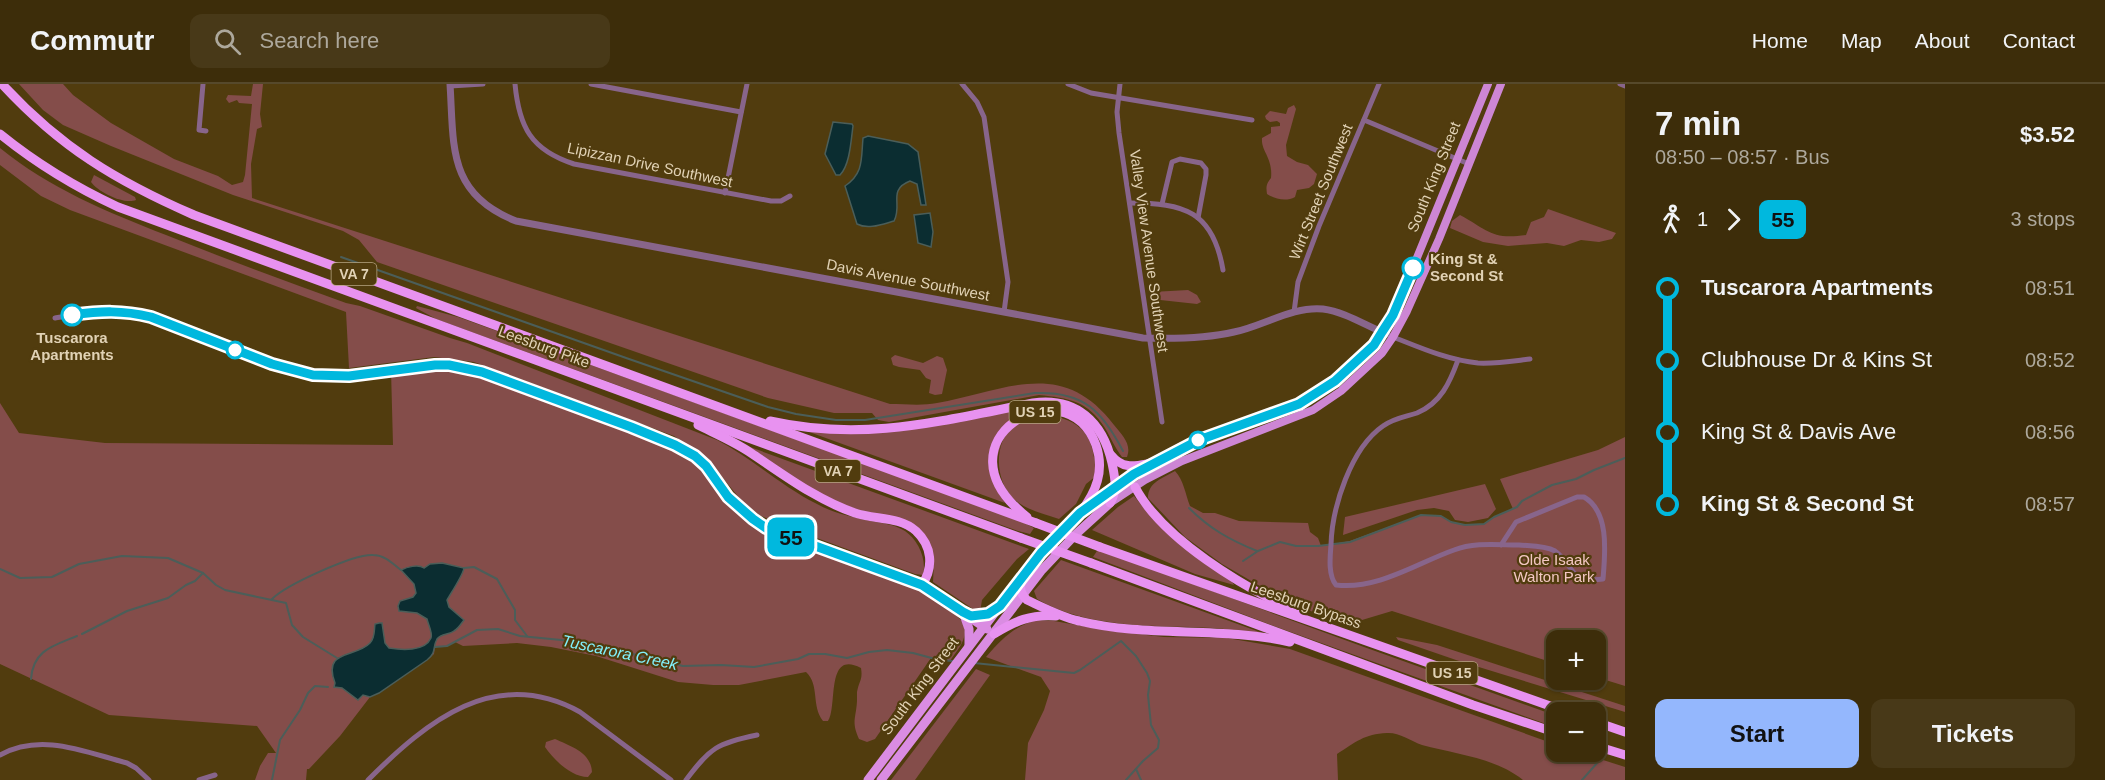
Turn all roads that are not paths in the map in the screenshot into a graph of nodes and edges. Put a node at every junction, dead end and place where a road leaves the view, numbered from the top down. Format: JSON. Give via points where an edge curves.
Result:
{"nodes":[{"id":1,"x":2,"y":84,"type":"edge"},
{"id":2,"x":203,"y":84,"type":"edge"},
{"id":3,"x":483,"y":84,"type":"edge"},
{"id":4,"x":515,"y":84,"type":"edge"},
{"id":5,"x":591,"y":84,"type":"edge"},
{"id":6,"x":747,"y":84,"type":"edge"},
{"id":7,"x":962,"y":84,"type":"edge"},
{"id":8,"x":1068,"y":84,"type":"edge"},
{"id":9,"x":1120,"y":84,"type":"edge"},
{"id":10,"x":1379,"y":84,"type":"edge"},
{"id":11,"x":1488,"y":84,"type":"edge"},
{"id":12,"x":1501,"y":84,"type":"edge"},
{"id":13,"x":1620,"y":84,"type":"edge"},
{"id":14,"x":450,"y":85,"type":"edge"},
{"id":15,"x":1625,"y":86,"type":"edge"},
{"id":16,"x":1118,"y":97,"type":"junction"},
{"id":17,"x":741,"y":112,"type":"junction"},
{"id":18,"x":1252,"y":120,"type":"dead end"},
{"id":19,"x":1364,"y":120,"type":"junction"},
{"id":20,"x":206,"y":131,"type":"dead end"},
{"id":21,"x":0,"y":134,"type":"edge"},
{"id":22,"x":1457,"y":159,"type":"junction"},
{"id":23,"x":1469,"y":164,"type":"junction"},
{"id":24,"x":725,"y":193,"type":"junction"},
{"id":25,"x":790,"y":196,"type":"dead end"},
{"id":26,"x":1130,"y":203,"type":"junction"},
{"id":27,"x":1162,"y":204,"type":"junction"},
{"id":28,"x":1198,"y":218,"type":"junction"},
{"id":29,"x":1223,"y":270,"type":"dead end"},
{"id":30,"x":1004,"y":312,"type":"junction"},
{"id":31,"x":1294,"y":312,"type":"junction"},
{"id":32,"x":54,"y":318,"type":"dead end"},
{"id":33,"x":1382,"y":332,"type":"junction"},
{"id":34,"x":1393,"y":337,"type":"junction"},
{"id":35,"x":1149,"y":338,"type":"junction"},
{"id":36,"x":1530,"y":359,"type":"dead end"},
{"id":37,"x":1458,"y":360,"type":"junction"},
{"id":38,"x":656,"y":404,"type":"junction"},
{"id":39,"x":734,"y":414,"type":"junction"},
{"id":40,"x":1162,"y":422,"type":"dead end"},
{"id":41,"x":1110,"y":454,"type":"junction"},
{"id":42,"x":1152,"y":463,"type":"junction"},
{"id":43,"x":1116,"y":486,"type":"junction"},
{"id":44,"x":1135,"y":487,"type":"junction"},
{"id":45,"x":1110,"y":503,"type":"junction"},
{"id":46,"x":1080,"y":513,"type":"junction"},
{"id":47,"x":1036,"y":523,"type":"junction"},
{"id":48,"x":1501,"y":545,"type":"junction"},
{"id":49,"x":1024,"y":574,"type":"junction"},
{"id":50,"x":922,"y":585,"type":"junction"},
{"id":51,"x":1023,"y":596,"type":"junction"},
{"id":52,"x":1000,"y":606,"type":"junction"},
{"id":53,"x":963,"y":612,"type":"junction"},
{"id":54,"x":1064,"y":617,"type":"junction"},
{"id":55,"x":984,"y":627,"type":"junction"},
{"id":56,"x":1338,"y":632,"type":"junction"},
{"id":57,"x":994,"y":634,"type":"junction"},
{"id":58,"x":966,"y":651,"type":"junction"},
{"id":59,"x":1333,"y":652,"type":"junction"},
{"id":60,"x":1546,"y":705,"type":"edge"},
{"id":61,"x":1606,"y":725,"type":"edge"},
{"id":62,"x":1546,"y":729,"type":"edge"},
{"id":63,"x":1625,"y":732,"type":"edge"},
{"id":64,"x":757,"y":735,"type":"dead end"},
{"id":65,"x":1606,"y":749,"type":"edge"},
{"id":66,"x":0,"y":755,"type":"edge"},
{"id":67,"x":1625,"y":755,"type":"edge"},
{"id":68,"x":215,"y":775,"type":"dead end"},
{"id":69,"x":149,"y":780,"type":"edge"},
{"id":70,"x":199,"y":780,"type":"edge"},
{"id":71,"x":368,"y":780,"type":"edge"},
{"id":72,"x":671,"y":780,"type":"edge"},
{"id":73,"x":686,"y":780,"type":"edge"},
{"id":74,"x":868,"y":780,"type":"edge"},
{"id":75,"x":881,"y":780,"type":"edge"}],
"edges":[{"from":1,"to":39,"type":"highway","name":"Leesburg Pike","number":"VA 7","via":[[37,120],[78,153],[145,194]]},
{"from":2,"to":20,"type":"street","via":[[199,130]]},
{"from":3,"to":14,"type":"street"},
{"from":4,"to":24,"type":"street","name":"Lipizzan Drive Southwest","via":[[517,106],[526,131],[536,144],[561,160]]},
{"from":5,"to":17,"type":"street"},
{"from":6,"to":17,"type":"street"},
{"from":7,"to":30,"type":"street","via":[[978,102],[984,117],[1008,282]]},
{"from":8,"to":16,"type":"street"},
{"from":9,"to":16,"type":"street","name":"Valley View Avenue Southwest"},
{"from":10,"to":19,"type":"street","name":"Wirt Street Southwest"},
{"from":11,"to":22,"type":"main road","name":"South King Street"},
{"from":12,"to":23,"type":"main road","name":"South King Street"},
{"from":13,"to":15,"type":"street"},
{"from":14,"to":30,"type":"street","name":"Davis Avenue Southwest","via":[[457,165],[472,191],[495,212],[516,221]]},
{"from":16,"to":18,"type":"street"},
{"from":16,"to":26,"type":"street","name":"Valley View Avenue Southwest","via":[[1119,133]]},
{"from":17,"to":24,"type":"street"},
{"from":19,"to":22,"type":"street"},
{"from":19,"to":31,"type":"street","name":"Wirt Street Southwest","via":[[1298,282]]},
{"from":21,"to":38,"type":"highway","name":"Leesburg Pike","number":"VA 7","via":[[44,168],[118,207]]},
{"from":22,"to":23,"type":"street"},
{"from":22,"to":33,"type":"main road","name":"South King Street","via":[[1405,287]]},
{"from":23,"to":34,"type":"main road","name":"South King Street"},
{"from":24,"to":25,"type":"street","name":"Lipizzan Drive Southwest","via":[[771,201]]},
{"from":26,"to":27,"type":"street"},
{"from":26,"to":35,"type":"street","name":"Valley View Avenue Southwest"},
{"from":27,"to":28,"type":"street"},
{"from":27,"to":28,"type":"street","via":[[1172,162],[1180,159],[1201,163],[1206,175]]},
{"from":28,"to":29,"type":"street","via":[[1216,239]]},
{"from":30,"to":35,"type":"street","name":"Davis Avenue Southwest"},
{"from":31,"to":33,"type":"street","name":"Davis Avenue Southwest","via":[[1328,310]]},
{"from":31,"to":35,"type":"street","name":"Davis Avenue Southwest","via":[[1223,334]]},
{"from":32,"to":50,"type":"street","via":[[111,310],[131,312],[272,364],[313,375],[349,376],[435,365],[482,372],[675,445],[706,466],[728,497],[766,528]]},
{"from":33,"to":34,"type":"street","name":"Davis Avenue Southwest"},
{"from":33,"to":42,"type":"main road","name":"South King Street","via":[[1348,370],[1318,393]]},
{"from":34,"to":37,"type":"street"},
{"from":34,"to":44,"type":"main road","name":"South King Street","via":[[1361,374],[1313,410],[1190,457]]},
{"from":35,"to":40,"type":"street","name":"Valley View Avenue Southwest"},
{"from":36,"to":37,"type":"street","via":[[1496,363]]},
{"from":37,"to":48,"type":"street","via":[[1451,380],[1434,402],[1382,426],[1363,447],[1342,485],[1334,513],[1332,580],[1336,585],[1347,585],[1388,577],[1455,549]]},
{"from":38,"to":50,"type":"highway","via":[[732,442],[827,502],[856,514],[907,525],[922,539],[930,558],[930,571]]},
{"from":38,"to":59,"type":"highway","name":"Leesburg Pike","number":"VA 7","bridge":true},
{"from":39,"to":41,"type":"highway","via":[[802,428],[856,431],[917,426],[1049,401],[1065,404],[1089,418],[1102,434]]},
{"from":39,"to":47,"type":"highway","name":"Leesburg Pike","number":"VA 7"},
{"from":41,"to":42,"type":"highway","via":[[1125,466]]},
{"from":41,"to":43,"type":"highway"},
{"from":42,"to":43,"type":"main road","name":"South King Street"},
{"from":43,"to":45,"type":"highway"},
{"from":43,"to":46,"type":"main road","name":"South King Street"},
{"from":44,"to":45,"type":"main road","name":"South King Street"},
{"from":44,"to":56,"type":"highway","via":[[1147,507],[1201,555],[1281,605]]},
{"from":45,"to":51,"type":"highway","name":"South King Street","via":[[1060,550]]},
{"from":46,"to":47,"type":"highway","number":"US 15","via":[[1099,480],[1100,464],[1093,439],[1070,416],[1039,411],[1023,416],[1005,429],[993,459],[996,480],[1005,496]]},
{"from":46,"to":49,"type":"highway","name":"South King Street","number":"US 15"},
{"from":47,"to":56,"type":"highway","name":"Leesburg Bypass","number":"US 15","bridge":true},
{"from":48,"to":48,"type":"street","via":[[1550,548],[1560,554],[1582,581],[1603,579],[1602,528],[1595,507],[1584,497],[1516,522]]},
{"from":49,"to":51,"type":"highway","via":[[1020,586]]},
{"from":49,"to":52,"type":"highway","name":"South King Street","number":"US 15"},
{"from":50,"to":53,"type":"highway"},
{"from":51,"to":54,"type":"highway"},
{"from":51,"to":57,"type":"highway","name":"South King Street"},
{"from":52,"to":53,"type":"highway","via":[[982,615]]},
{"from":52,"to":55,"type":"highway","name":"South King Street","number":"US 15"},
{"from":53,"to":55,"type":"highway"},
{"from":53,"to":58,"type":"highway","via":[[969,629]]},
{"from":54,"to":57,"type":"highway","via":[[1027,617]]},
{"from":54,"to":59,"type":"highway","via":[[1120,628],[1260,637]]},
{"from":55,"to":57,"type":"highway"},
{"from":55,"to":58,"type":"highway","name":"South King Street","number":"US 15"},
{"from":56,"to":60,"type":"highway","name":"Leesburg Bypass","number":"US 15"},
{"from":57,"to":75,"type":"highway","name":"South King Street"},
{"from":58,"to":74,"type":"highway","name":"South King Street","number":"US 15"},
{"from":59,"to":62,"type":"highway","number":"US 15"},
{"from":61,"to":63,"type":"highway"},
{"from":64,"to":73,"type":"street","via":[[711,749]]},
{"from":65,"to":67,"type":"highway"},
{"from":66,"to":69,"type":"street","via":[[19,746],[46,743],[127,763]]},
{"from":68,"to":70,"type":"street"},
{"from":71,"to":72,"type":"street","via":[[420,733],[455,710],[482,699],[518,695],[566,704]]}]}
